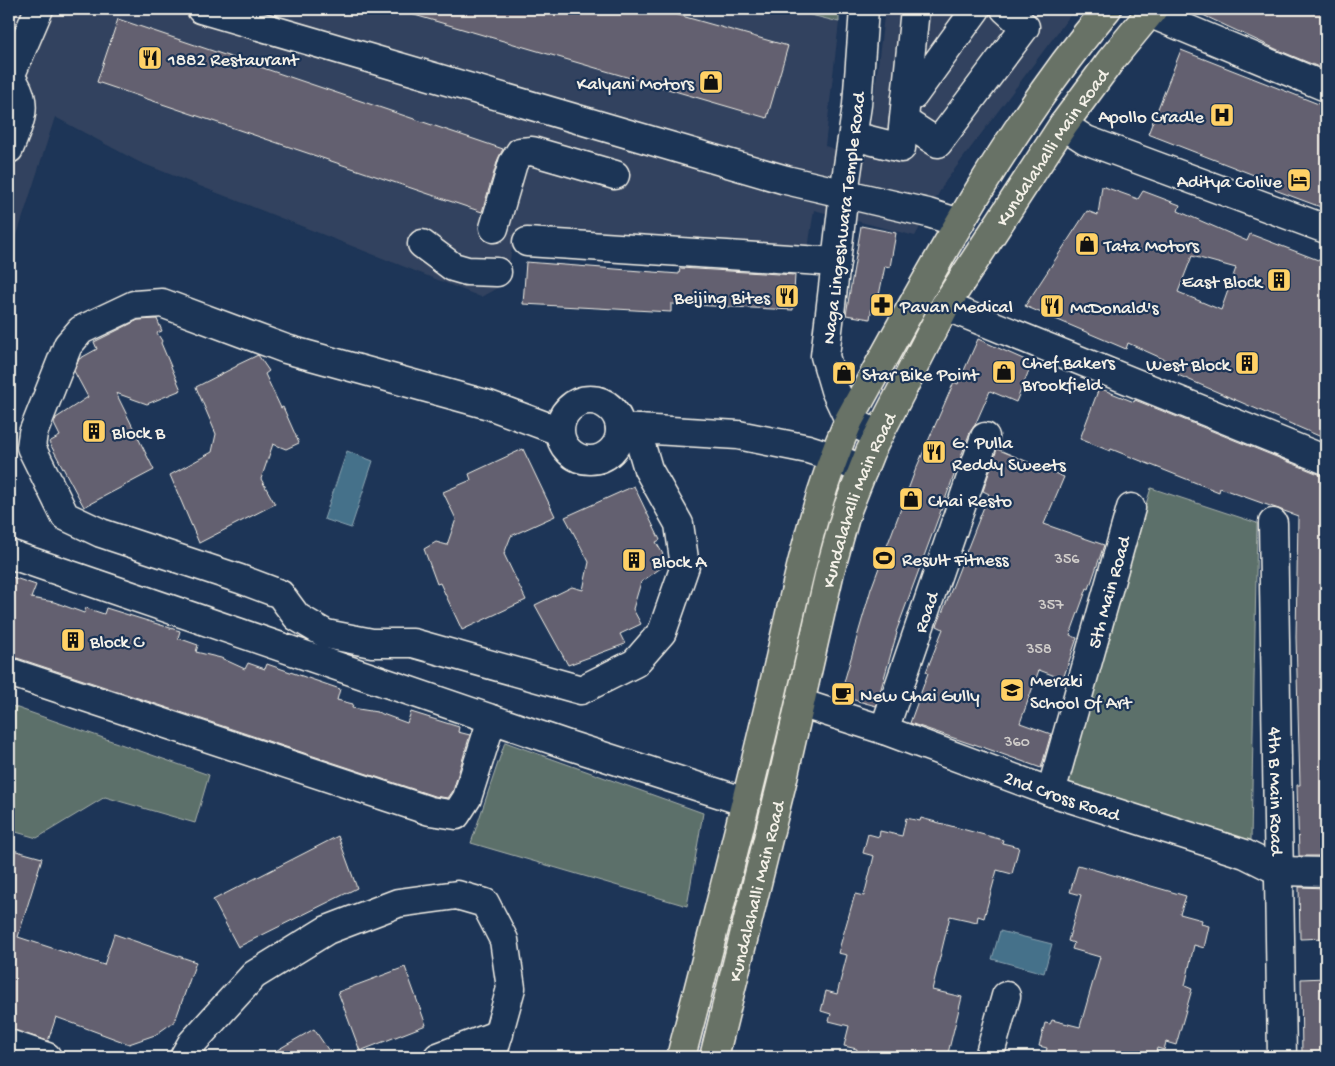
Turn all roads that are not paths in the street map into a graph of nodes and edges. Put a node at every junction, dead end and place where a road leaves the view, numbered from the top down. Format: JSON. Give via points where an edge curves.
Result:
{"nodes":[{"id":1,"x":201,"y":9,"type":"edge"},
{"id":2,"x":864,"y":9,"type":"edge"},
{"id":3,"x":916,"y":9,"type":"edge"},
{"id":4,"x":976,"y":9,"type":"edge"},
{"id":5,"x":1005,"y":9,"type":"edge"},
{"id":6,"x":1107,"y":9,"type":"edge"},
{"id":7,"x":33,"y":11,"type":"edge"},
{"id":8,"x":1151,"y":11,"type":"edge"},
{"id":9,"x":9,"y":80,"type":"edge"},
{"id":10,"x":1326,"y":87,"type":"edge"},
{"id":11,"x":905,"y":109,"type":"junction"},
{"id":12,"x":1063,"y":125,"type":"junction"},
{"id":13,"x":852,"y":136,"type":"junction"},
{"id":14,"x":9,"y":149,"type":"edge"},
{"id":15,"x":615,"y":175,"type":"dead end"},
{"id":16,"x":844,"y":193,"type":"junction"},
{"id":17,"x":960,"y":223,"type":"junction"},
{"id":18,"x":494,"y":228,"type":"dead end"},
{"id":19,"x":1326,"y":229,"type":"edge"},
{"id":20,"x":526,"y":242,"type":"dead end"},
{"id":21,"x":422,"y":244,"type":"dead end"},
{"id":22,"x":836,"y":262,"type":"junction"},
{"id":23,"x":497,"y":272,"type":"dead end"},
{"id":24,"x":945,"y":306,"type":"junction"},
{"id":25,"x":630,"y":429,"type":"junction"},
{"id":26,"x":559,"y":432,"type":"junction"},
{"id":27,"x":985,"y":437,"type":"dead end"},
{"id":28,"x":841,"y":439,"type":"junction"},
{"id":29,"x":870,"y":452,"type":"junction"},
{"id":30,"x":1326,"y":460,"type":"edge"},
{"id":31,"x":1131,"y":508,"type":"dead end"},
{"id":32,"x":1273,"y":524,"type":"dead end"},
{"id":33,"x":9,"y":554,"type":"edge"},
{"id":34,"x":9,"y":672,"type":"edge"},
{"id":35,"x":800,"y":704,"type":"junction"},
{"id":36,"x":492,"y":719,"type":"junction"},
{"id":37,"x":884,"y":730,"type":"junction"},
{"id":38,"x":1052,"y":792,"type":"junction"},
{"id":39,"x":746,"y":802,"type":"junction"},
{"id":40,"x":1279,"y":871,"type":"junction"},
{"id":41,"x":1326,"y":872,"type":"edge"},
{"id":42,"x":1006,"y":996,"type":"dead end"},
{"id":43,"x":9,"y":1044,"type":"edge"},
{"id":44,"x":496,"y":1046,"type":"edge"},
{"id":45,"x":47,"y":1057,"type":"edge"},
{"id":46,"x":184,"y":1057,"type":"edge"},
{"id":47,"x":438,"y":1057,"type":"edge"},
{"id":48,"x":681,"y":1057,"type":"edge"},
{"id":49,"x":714,"y":1057,"type":"edge"},
{"id":50,"x":989,"y":1057,"type":"edge"},
{"id":51,"x":1282,"y":1057,"type":"edge"}],
"edges":[{"from":1,"to":16,"type":"street","via":[[786,180]]},
{"from":2,"to":13,"type":"street","name":"Naga Lingeshwara Temple Road"},
{"from":3,"to":11,"type":"street"},
{"from":4,"to":11,"type":"street"},
{"from":5,"to":11,"type":"street","via":[[1025,27],[938,143]]},
{"from":6,"to":17,"type":"main road","name":"Kundalahalli Main Road","via":[[1018,127]]},
{"from":7,"to":9,"type":"street"},
{"from":8,"to":10,"type":"street"},
{"from":8,"to":12,"type":"main road","name":"Kundalahalli Main Road","via":[[1110,60]]},
{"from":9,"to":14,"type":"street","via":[[22,101],[20,120]]},
{"from":11,"to":13,"type":"street","via":[[901,148]]},
{"from":12,"to":19,"type":"street","via":[[1086,140]]},
{"from":12,"to":24,"type":"main road","name":"Kundalahalli Main Road"},
{"from":13,"to":16,"type":"street","name":"Naga Lingeshwara Temple Road"},
{"from":15,"to":18,"type":"street","via":[[532,151],[520,152],[513,163]]},
{"from":16,"to":17,"type":"street"},
{"from":16,"to":22,"type":"street","name":"Naga Lingeshwara Temple Road"},
{"from":17,"to":28,"type":"main road","name":"Kundalahalli Main Road"},
{"from":20,"to":22,"type":"street"},
{"from":21,"to":23,"type":"street","via":[[454,267]]},
{"from":22,"to":28,"type":"street","name":"Naga Lingeshwara Temple Road","via":[[825,356],[835,390]]},
{"from":24,"to":29,"type":"main road","name":"Kundalahalli Main Road"},
{"from":24,"to":30,"type":"street"},
{"from":25,"to":26,"type":"street","via":[[607,456],[591,461],[576,458],[564,447]]},
{"from":25,"to":26,"type":"street","via":[[613,410],[598,400],[579,401],[564,414]]},
{"from":25,"to":26,"type":"street","via":[[640,442],[648,469],[679,524],[685,566],[657,638],[635,663],[581,690],[413,643],[372,644],[326,634],[297,617],[280,594],[101,533],[65,516],[30,447],[68,345],[81,330],[134,305],[162,302],[286,350],[489,405]]},
{"from":25,"to":28,"type":"street","via":[[738,435],[808,449]]},
{"from":27,"to":37,"type":"street","name":"Road"},
{"from":28,"to":29,"type":"street"},
{"from":28,"to":29,"type":"street"},
{"from":28,"to":39,"type":"main road","name":"Kundalahalli Main Road","via":[[819,499]]},
{"from":29,"to":35,"type":"main road","name":"Kundalahalli Main Road","via":[[847,510],[830,571]]},
{"from":31,"to":38,"type":"street","name":"5th Main Road"},
{"from":32,"to":40,"type":"street","name":"4th B Main Road"},
{"from":33,"to":36,"type":"street"},
{"from":34,"to":36,"type":"street","via":[[430,811],[456,814],[467,798]]},
{"from":35,"to":37,"type":"street","name":"2nd Cross Road"},
{"from":35,"to":49,"type":"main road","name":"Kundalahalli Main Road"},
{"from":36,"to":39,"type":"street"},
{"from":37,"to":38,"type":"street","name":"2nd Cross Road"},
{"from":38,"to":40,"type":"street","name":"2nd Cross Road","via":[[1245,854]]},
{"from":39,"to":48,"type":"main road","name":"Kundalahalli Main Road"},
{"from":40,"to":41,"type":"street","name":"2nd Cross Road"},
{"from":40,"to":51,"type":"street","name":"4th B Main Road"},
{"from":42,"to":50,"type":"street"},
{"from":43,"to":45,"type":"street"},
{"from":44,"to":46,"type":"street","via":[[511,988],[504,940],[485,903],[457,896],[398,903],[326,930],[254,975],[192,1043]]},
{"from":44,"to":47,"type":"street"}]}
